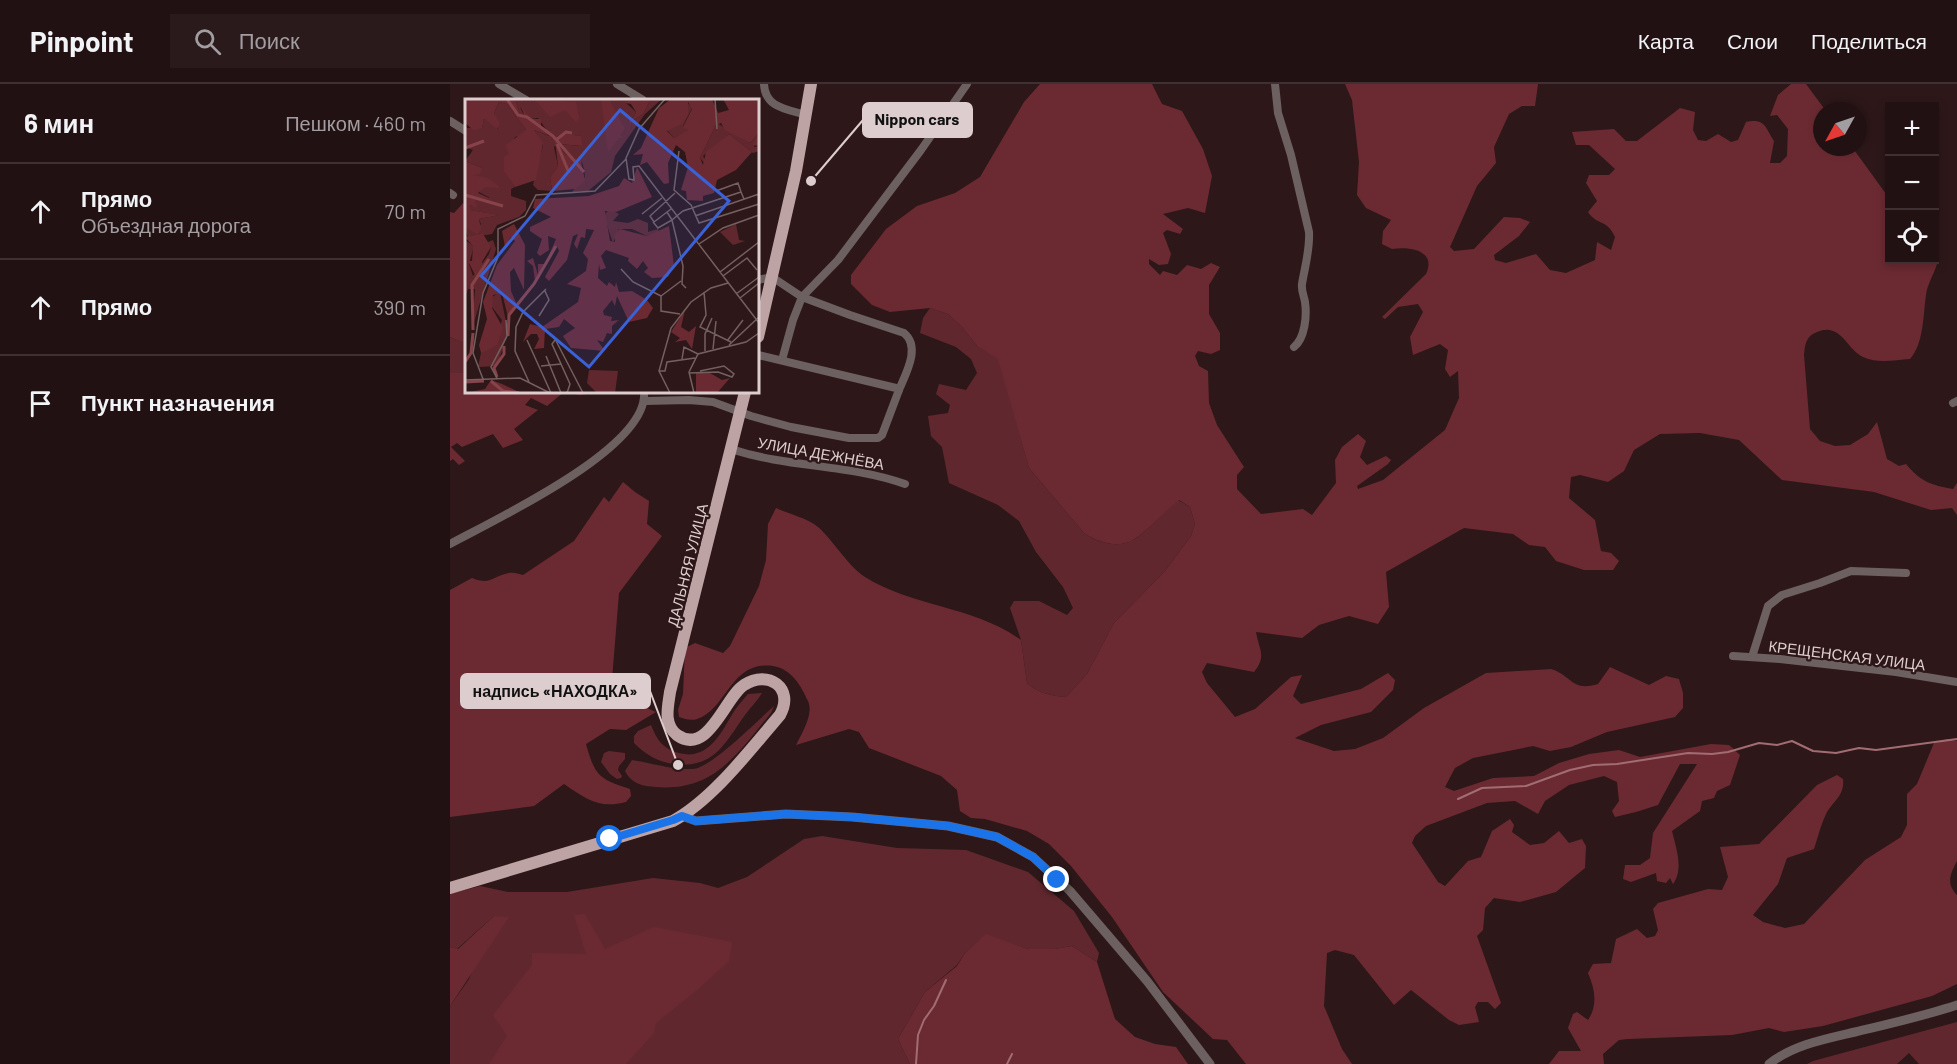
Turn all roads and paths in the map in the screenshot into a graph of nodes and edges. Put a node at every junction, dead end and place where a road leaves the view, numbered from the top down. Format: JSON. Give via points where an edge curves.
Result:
{"nodes":[{"id":1,"x":499,"y":84,"type":"edge"},
{"id":2,"x":616,"y":84,"type":"edge"},
{"id":3,"x":764,"y":84,"type":"edge"},
{"id":4,"x":812,"y":84,"type":"edge"},
{"id":5,"x":967,"y":84,"type":"edge"},
{"id":6,"x":1275,"y":84,"type":"edge"},
{"id":7,"x":524,"y":99,"type":"edge"},
{"id":8,"x":641,"y":99,"type":"edge"},
{"id":9,"x":806,"y":115,"type":"junction"},
{"id":10,"x":450,"y":121,"type":"edge"},
{"id":11,"x":465,"y":130,"type":"edge"},
{"id":12,"x":772,"y":277,"type":"junction"},
{"id":13,"x":759,"y":280,"type":"edge"},
{"id":14,"x":802,"y":297,"type":"junction"},
{"id":15,"x":759,"y":333,"type":"edge"},
{"id":16,"x":1294,"y":347,"type":"dead end"},
{"id":17,"x":759,"y":355,"type":"edge"},
{"id":18,"x":782,"y":360,"type":"junction"},
{"id":19,"x":899,"y":390,"type":"junction"},
{"id":20,"x":645,"y":393,"type":"edge"},
{"id":21,"x":745,"y":393,"type":"edge"},
{"id":22,"x":645,"y":401,"type":"junction"},
{"id":23,"x":741,"y":412,"type":"junction"},
{"id":24,"x":731,"y":449,"type":"junction"},
{"id":25,"x":905,"y":484,"type":"dead end"},
{"id":26,"x":450,"y":544,"type":"edge"},
{"id":27,"x":1906,"y":573,"type":"dead end"},
{"id":28,"x":1733,"y":656,"type":"dead end"},
{"id":29,"x":1752,"y":657,"type":"junction"},
{"id":30,"x":1957,"y":682,"type":"edge"},
{"id":31,"x":682,"y":816,"type":"junction"},
{"id":32,"x":450,"y":888,"type":"edge"},
{"id":33,"x":1957,"y":1005,"type":"edge"},
{"id":34,"x":1210,"y":1064,"type":"edge"},
{"id":35,"x":1769,"y":1064,"type":"edge"}],
"edges":[{"from":1,"to":7,"type":"street"},
{"from":2,"to":8,"type":"street"},
{"from":3,"to":9,"type":"street","via":[[770,101]]},
{"from":4,"to":9,"type":"main road"},
{"from":5,"to":14,"type":"street","via":[[838,260]]},
{"from":6,"to":16,"type":"street","via":[[1278,113],[1310,232],[1302,287],[1305,322]]},
{"from":9,"to":12,"type":"main road"},
{"from":10,"to":11,"type":"street"},
{"from":12,"to":13,"type":"street"},
{"from":12,"to":14,"type":"street"},
{"from":12,"to":15,"type":"main road"},
{"from":14,"to":18,"type":"street"},
{"from":14,"to":19,"type":"street","via":[[910,338],[913,350]]},
{"from":17,"to":18,"type":"street"},
{"from":18,"to":19,"type":"street"},
{"from":19,"to":23,"type":"street","name":"УЛИЦА ДЕЖНЁВА","via":[[878,438],[849,438],[791,427]]},
{"from":20,"to":22,"type":"street"},
{"from":21,"to":23,"type":"main road","name":"ДАЛЬНЯЯ УЛИЦА"},
{"from":22,"to":23,"type":"street","via":[[689,399]]},
{"from":22,"to":26,"type":"street","via":[[637,418],[597,458],[550,490]]},
{"from":23,"to":24,"type":"main road","name":"ДАЛЬНЯЯ УЛИЦА"},
{"from":24,"to":25,"type":"street","name":"УЛИЦА ДЕЖНЁВА","via":[[777,461],[887,477]]},
{"from":24,"to":31,"type":"main road","name":"ДАЛЬНЯЯ УЛИЦА","via":[[667,717],[676,734],[696,739],[717,722],[734,694],[748,683],[764,679],[775,683],[785,701],[780,715],[709,794]]},
{"from":27,"to":29,"type":"street","via":[[1851,571],[1782,595],[1768,606]]},
{"from":28,"to":29,"type":"street","name":"КРЕЩЕНСКАЯ УЛИЦА"},
{"from":29,"to":30,"type":"street","name":"КРЕЩЕНСКАЯ УЛИЦА"},
{"from":31,"to":32,"type":"main road"},
{"from":31,"to":34,"type":"street","via":[[696,821],[786,814],[852,817],[948,826],[997,837],[1033,857],[1070,891],[1147,981]]},
{"from":33,"to":35,"type":"street","via":[[1814,1042],[1780,1055]]}]}
